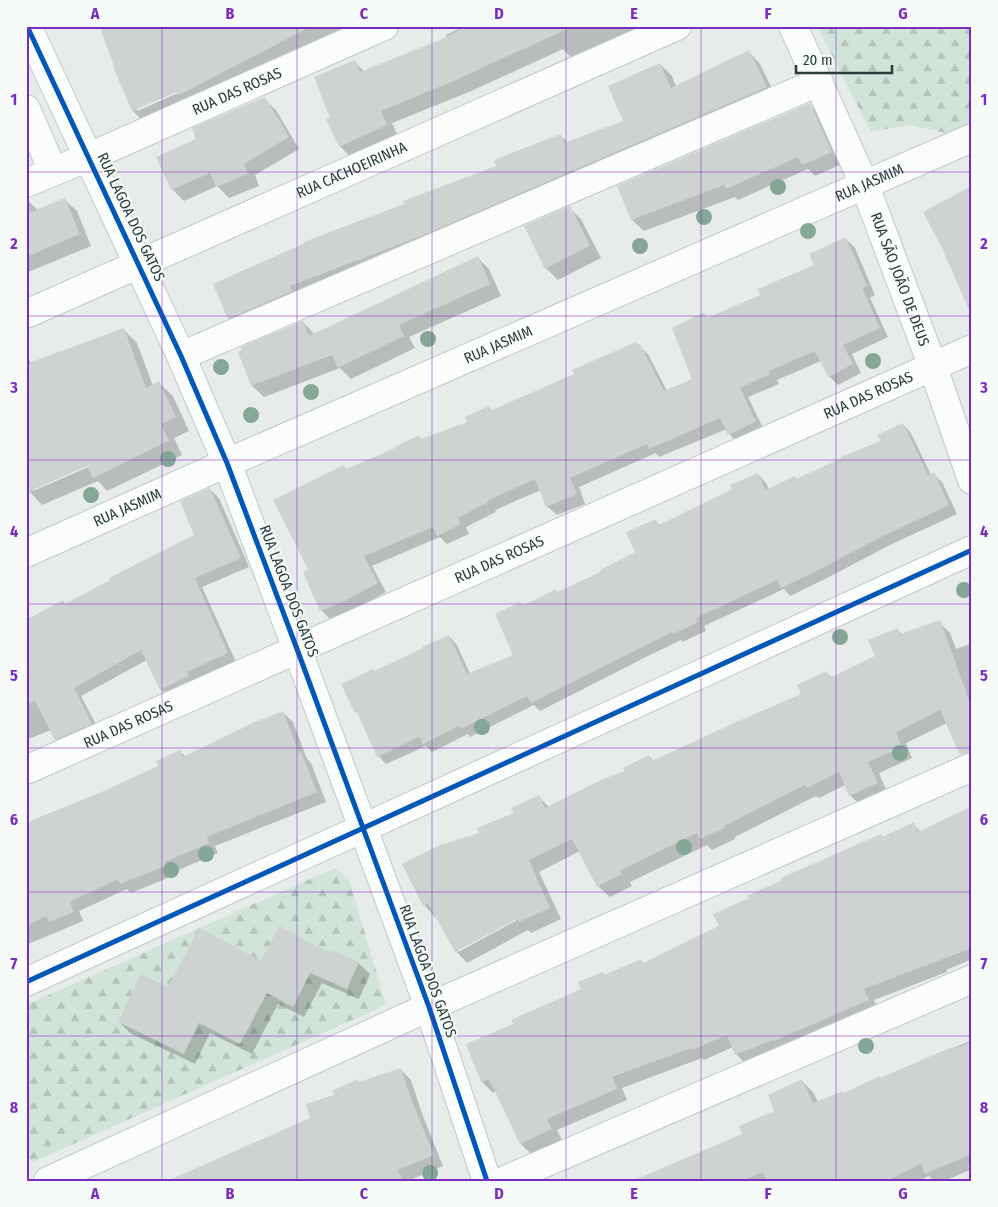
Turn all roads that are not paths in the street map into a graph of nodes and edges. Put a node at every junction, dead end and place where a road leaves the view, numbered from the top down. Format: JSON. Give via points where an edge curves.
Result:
{"nodes":[{"id":1,"x":27,"y":26,"type":"edge"},
{"id":2,"x":384,"y":26,"type":"edge"},
{"id":3,"x":677,"y":26,"type":"edge"},
{"id":4,"x":793,"y":26,"type":"edge"},
{"id":5,"x":818,"y":82,"type":"junction"},
{"id":6,"x":26,"y":109,"type":"edge"},
{"id":7,"x":972,"y":138,"type":"edge"},
{"id":8,"x":89,"y":157,"type":"junction"},
{"id":9,"x":53,"y":171,"type":"junction"},
{"id":10,"x":26,"y":183,"type":"edge"},
{"id":11,"x":865,"y":186,"type":"junction"},
{"id":12,"x":138,"y":264,"type":"junction"},
{"id":13,"x":26,"y":314,"type":"edge"},
{"id":14,"x":972,"y":349,"type":"edge"},
{"id":15,"x":181,"y":356,"type":"junction"},
{"id":16,"x":933,"y":367,"type":"junction"},
{"id":17,"x":227,"y":463,"type":"junction"},
{"id":18,"x":972,"y":480,"type":"edge"},
{"id":19,"x":972,"y":550,"type":"edge"},
{"id":20,"x":26,"y":553,"type":"edge"},
{"id":21,"x":297,"y":649,"type":"junction"},
{"id":22,"x":972,"y":766,"type":"edge"},
{"id":23,"x":26,"y":770,"type":"edge"},
{"id":24,"x":363,"y":827,"type":"junction"},
{"id":25,"x":972,"y":979,"type":"edge"},
{"id":26,"x":26,"y":982,"type":"edge"},
{"id":27,"x":429,"y":1007,"type":"junction"},
{"id":28,"x":48,"y":1181,"type":"edge"},
{"id":29,"x":488,"y":1181,"type":"edge"},
{"id":30,"x":503,"y":1181,"type":"edge"}],
"edges":[{"from":1,"to":8,"type":"street","name":"RUA LAGOA DOS GATOS"},
{"from":2,"to":8,"type":"street","name":"RUA DAS ROSAS"},
{"from":3,"to":12,"type":"street","name":"RUA CACHOEIRINHA"},
{"from":4,"to":5,"type":"street","name":"RUA SÃO JOÃO DE DEUS"},
{"from":5,"to":11,"type":"street","name":"RUA SÃO JOÃO DE DEUS"},
{"from":5,"to":15,"type":"street"},
{"from":6,"to":9,"type":"street"},
{"from":7,"to":11,"type":"street","name":"RUA JASMIM"},
{"from":8,"to":9,"type":"street","name":"RUA DAS ROSAS"},
{"from":8,"to":12,"type":"street","name":"RUA LAGOA DOS GATOS"},
{"from":9,"to":10,"type":"street","name":"RUA DAS ROSAS"},
{"from":11,"to":16,"type":"street","name":"RUA SÃO JOÃO DE DEUS"},
{"from":11,"to":17,"type":"street","name":"RUA JASMIM"},
{"from":12,"to":13,"type":"street","name":"RUA CACHOEIRINHA"},
{"from":12,"to":15,"type":"street","name":"RUA LAGOA DOS GATOS"},
{"from":14,"to":16,"type":"street","name":"RUA DAS ROSAS"},
{"from":15,"to":17,"type":"street","name":"RUA LAGOA DOS GATOS"},
{"from":16,"to":18,"type":"street","name":"RUA SÃO JOÃO DE DEUS"},
{"from":16,"to":21,"type":"street","name":"RUA DAS ROSAS"},
{"from":17,"to":20,"type":"street","name":"RUA JASMIM"},
{"from":17,"to":21,"type":"street","name":"RUA LAGOA DOS GATOS"},
{"from":19,"to":24,"type":"street"},
{"from":21,"to":23,"type":"street","name":"RUA DAS ROSAS"},
{"from":21,"to":24,"type":"street","name":"RUA LAGOA DOS GATOS"},
{"from":22,"to":27,"type":"street"},
{"from":24,"to":26,"type":"street"},
{"from":24,"to":27,"type":"street","name":"RUA LAGOA DOS GATOS"},
{"from":25,"to":30,"type":"street"},
{"from":27,"to":28,"type":"street"},
{"from":27,"to":29,"type":"street","name":"RUA LAGOA DOS GATOS"}]}
